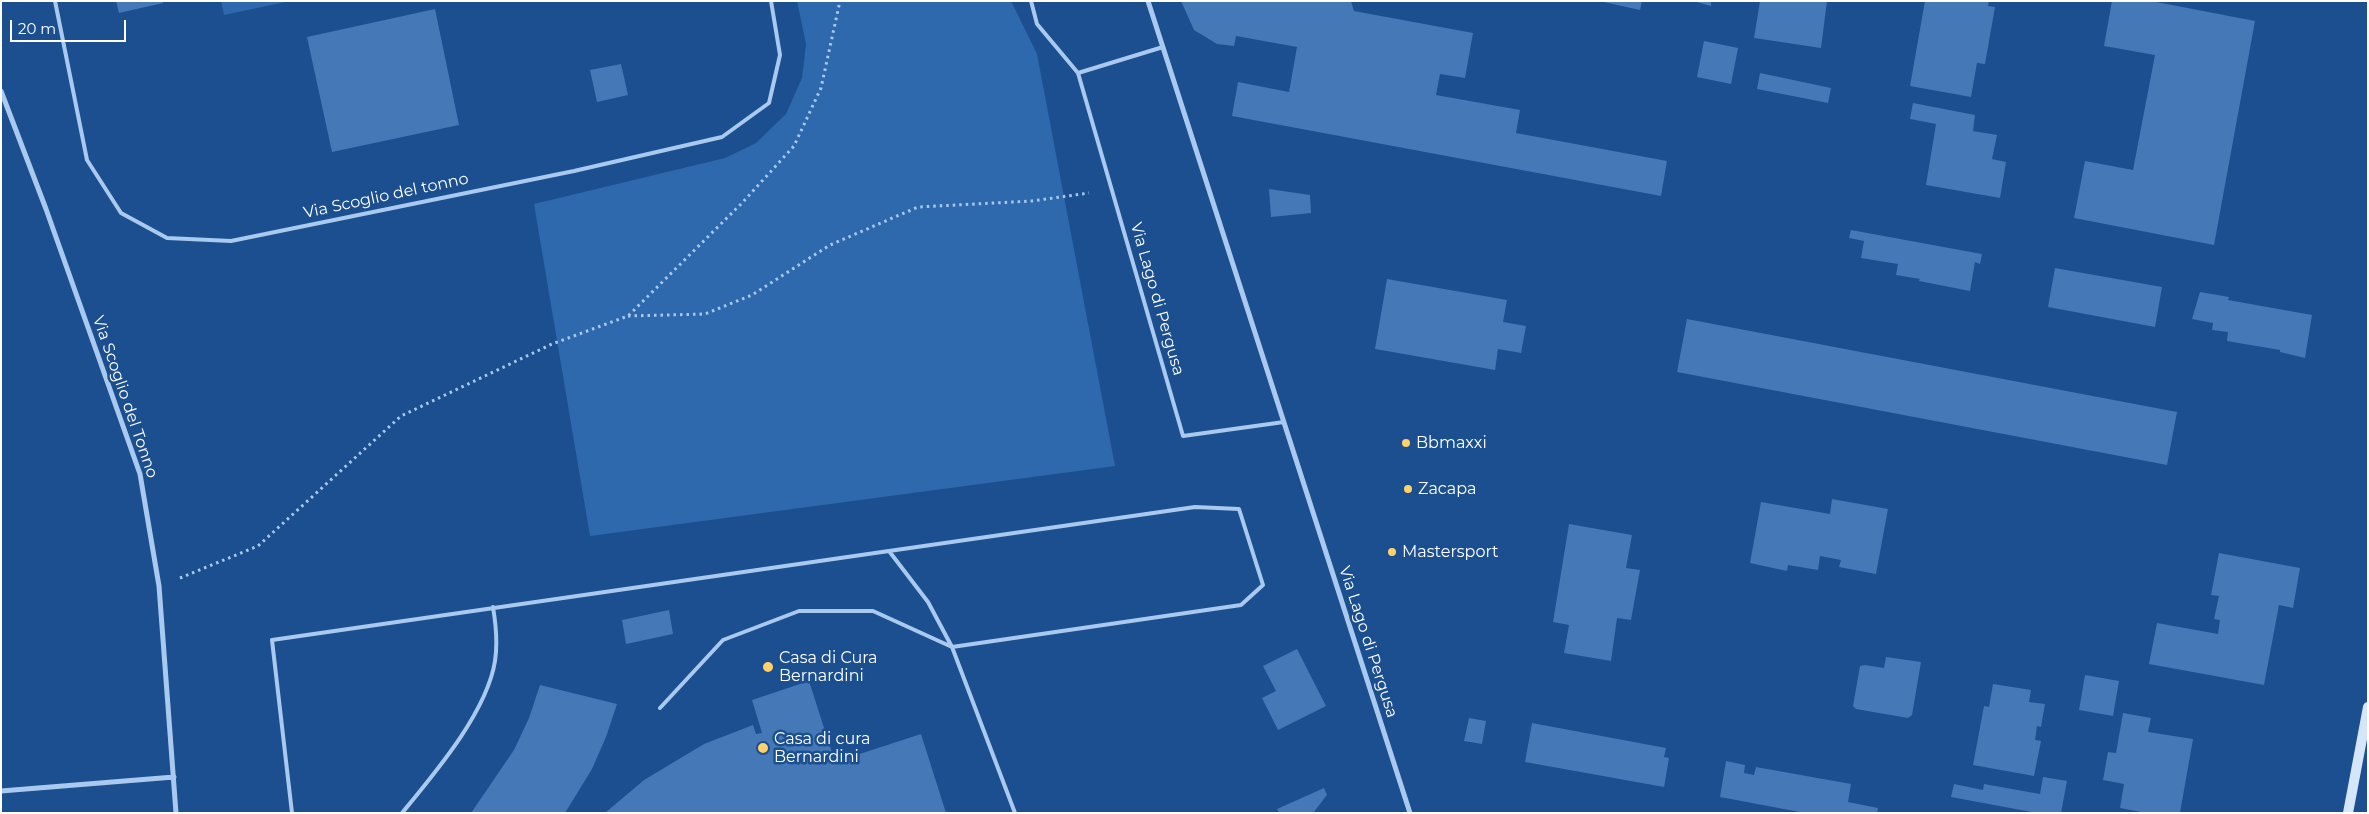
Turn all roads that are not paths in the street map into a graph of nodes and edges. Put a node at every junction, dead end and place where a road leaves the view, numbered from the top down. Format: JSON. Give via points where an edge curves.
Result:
{"nodes":[{"id":1,"x":55,"y":1,"type":"edge"},
{"id":2,"x":771,"y":1,"type":"edge"},
{"id":3,"x":1030,"y":1,"type":"edge"},
{"id":4,"x":1148,"y":1,"type":"edge"},
{"id":5,"x":1163,"y":48,"type":"junction"},
{"id":6,"x":1078,"y":72,"type":"junction"},
{"id":7,"x":1,"y":91,"type":"edge"},
{"id":8,"x":1284,"y":422,"type":"junction"},
{"id":9,"x":889,"y":551,"type":"junction"},
{"id":10,"x":493,"y":607,"type":"junction"},
{"id":11,"x":952,"y":647,"type":"junction"},
{"id":12,"x":2368,"y":707,"type":"edge"},
{"id":13,"x":660,"y":708,"type":"dead end"},
{"id":14,"x":174,"y":777,"type":"junction"},
{"id":15,"x":1,"y":791,"type":"edge"},
{"id":16,"x":176,"y":813,"type":"edge"},
{"id":17,"x":292,"y":813,"type":"edge"},
{"id":18,"x":402,"y":813,"type":"edge"},
{"id":19,"x":1015,"y":813,"type":"edge"},
{"id":20,"x":1410,"y":813,"type":"edge"},
{"id":21,"x":2348,"y":813,"type":"edge"}],
"edges":[{"from":1,"to":2,"type":"lane","name":"Via Scoglio del tonno","via":[[87,160],[121,213],[167,238],[231,241],[574,171],[722,137],[769,102],[780,55]]},
{"from":3,"to":6,"type":"lane","name":"Via Lago di Pergusa","via":[[1037,24]]},
{"from":4,"to":5,"type":"street","name":"Via Lago di Pergusa"},
{"from":5,"to":6,"type":"lane"},
{"from":5,"to":8,"type":"street","name":"Via Lago di Pergusa"},
{"from":6,"to":8,"type":"lane","name":"Via Lago di Pergusa","via":[[1184,436]]},
{"from":7,"to":14,"type":"street","name":"Via Scoglio del Tonno","via":[[140,474],[158,586]]},
{"from":8,"to":20,"type":"street","name":"Via Lago di Pergusa"},
{"from":9,"to":10,"type":"lane"},
{"from":9,"to":11,"type":"lane","via":[[928,602]]},
{"from":9,"to":11,"type":"lane","via":[[1195,508],[1239,509],[1263,585],[1242,605]]},
{"from":10,"to":17,"type":"lane","via":[[272,640]]},
{"from":10,"to":18,"type":"lane","via":[[497,633],[495,662],[480,705],[435,772]]},
{"from":11,"to":13,"type":"lane","via":[[873,611],[798,611],[723,640]]},
{"from":11,"to":19,"type":"lane"},
{"from":12,"to":21,"type":"main road"},
{"from":14,"to":15,"type":"street"},
{"from":14,"to":16,"type":"street","name":"Via Scoglio del Tonno"}]}
